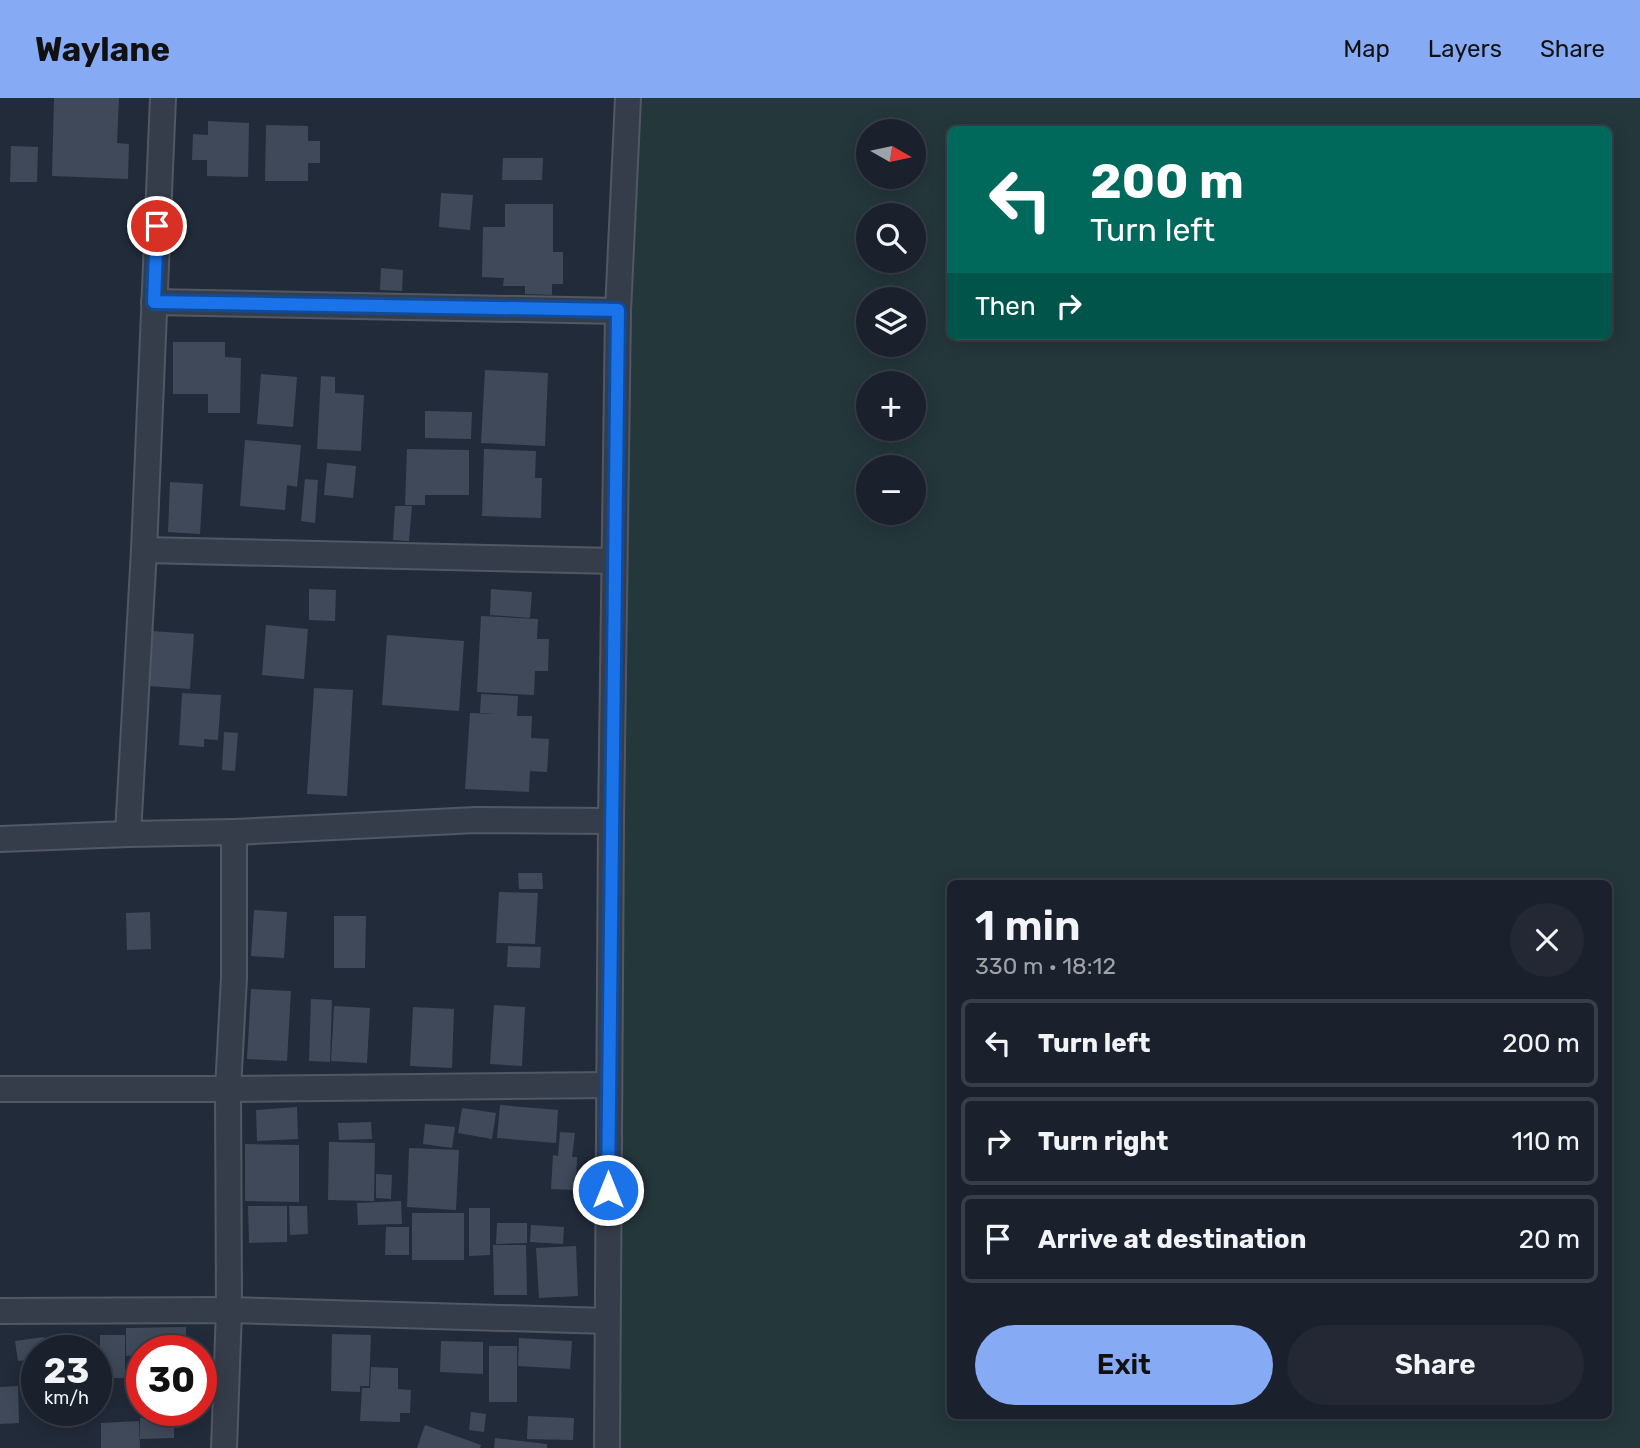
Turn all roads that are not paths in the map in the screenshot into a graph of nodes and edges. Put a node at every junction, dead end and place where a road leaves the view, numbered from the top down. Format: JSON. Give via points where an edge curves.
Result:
{"nodes":[{"id":1,"x":163,"y":98,"type":"edge"},
{"id":2,"x":628,"y":98,"type":"edge"},
{"id":3,"x":154,"y":302,"type":"junction"},
{"id":4,"x":618,"y":310,"type":"junction"},
{"id":5,"x":144,"y":550,"type":"junction"},
{"id":6,"x":614,"y":561,"type":"junction"},
{"id":7,"x":611,"y":821,"type":"junction"},
{"id":8,"x":234,"y":832,"type":"junction"},
{"id":9,"x":128,"y":834,"type":"junction"},
{"id":10,"x":0,"y":839,"type":"edge"},
{"id":11,"x":609,"y":1085,"type":"junction"},
{"id":12,"x":0,"y":1089,"type":"edge"},
{"id":13,"x":228,"y":1089,"type":"junction"},
{"id":14,"x":229,"y":1310,"type":"junction"},
{"id":15,"x":0,"y":1311,"type":"edge"},
{"id":16,"x":607,"y":1321,"type":"junction"},
{"id":17,"x":223,"y":1448,"type":"edge"},
{"id":18,"x":607,"y":1448,"type":"edge"}],
"edges":[{"from":1,"to":3,"type":"street"},
{"from":2,"to":4,"type":"street"},
{"from":3,"to":4,"type":"street"},
{"from":3,"to":5,"type":"street"},
{"from":4,"to":6,"type":"street"},
{"from":5,"to":6,"type":"street"},
{"from":5,"to":9,"type":"street"},
{"from":6,"to":7,"type":"street"},
{"from":7,"to":8,"type":"street","via":[[476,820]]},
{"from":7,"to":11,"type":"street"},
{"from":8,"to":9,"type":"street"},
{"from":8,"to":13,"type":"street"},
{"from":9,"to":10,"type":"street"},
{"from":11,"to":13,"type":"street"},
{"from":11,"to":16,"type":"street"},
{"from":12,"to":13,"type":"street"},
{"from":13,"to":14,"type":"street"},
{"from":14,"to":15,"type":"street"},
{"from":14,"to":16,"type":"street"},
{"from":14,"to":17,"type":"street"},
{"from":16,"to":18,"type":"street"}]}
